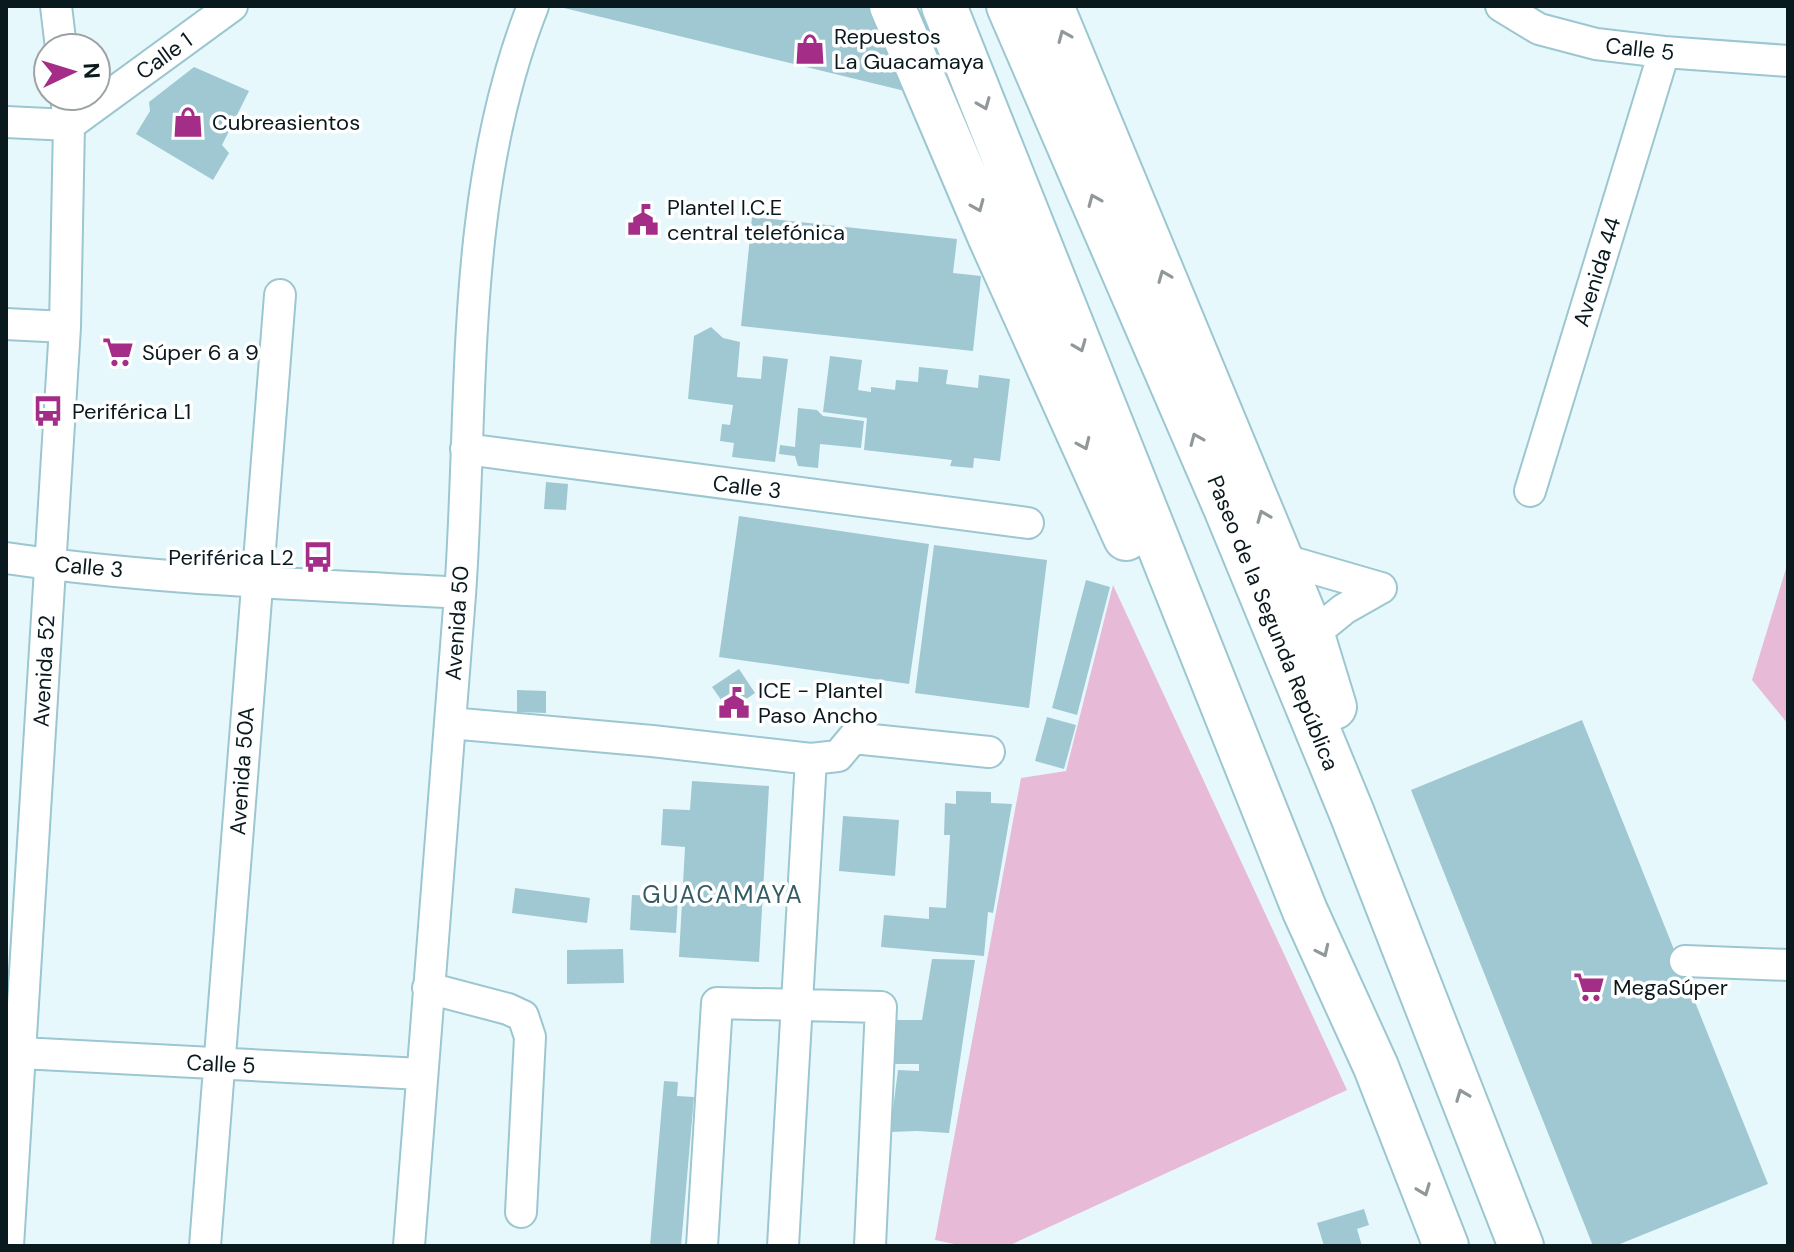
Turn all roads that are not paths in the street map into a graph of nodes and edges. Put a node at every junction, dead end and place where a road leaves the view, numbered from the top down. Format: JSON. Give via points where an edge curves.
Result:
{"nodes":[{"id":1,"x":56,"y":6,"type":"edge"},
{"id":2,"x":232,"y":6,"type":"edge"},
{"id":3,"x":533,"y":6,"type":"edge"},
{"id":4,"x":892,"y":6,"type":"edge"},
{"id":5,"x":944,"y":6,"type":"edge"},
{"id":6,"x":1009,"y":6,"type":"edge"},
{"id":7,"x":1051,"y":6,"type":"edge"},
{"id":8,"x":1501,"y":6,"type":"edge"},
{"id":9,"x":59,"y":32,"type":"edge"},
{"id":10,"x":1664,"y":52,"type":"junction"},
{"id":11,"x":1788,"y":61,"type":"edge"},
{"id":12,"x":112,"y":83,"type":"edge"},
{"id":13,"x":62,"y":112,"type":"edge"},
{"id":14,"x":68,"y":112,"type":"edge"},
{"id":15,"x":6,"y":122,"type":"edge"},
{"id":16,"x":280,"y":295,"type":"dead end"},
{"id":17,"x":6,"y":324,"type":"edge"},
{"id":18,"x":65,"y":327,"type":"junction"},
{"id":19,"x":466,"y":449,"type":"junction"},
{"id":20,"x":1530,"y":491,"type":"dead end"},
{"id":21,"x":1028,"y":523,"type":"dead end"},
{"id":22,"x":6,"y":558,"type":"edge"},
{"id":23,"x":1281,"y":559,"type":"junction"},
{"id":24,"x":50,"y":564,"type":"junction"},
{"id":25,"x":257,"y":580,"type":"junction"},
{"id":26,"x":460,"y":593,"type":"junction"},
{"id":27,"x":1312,"y":635,"type":"junction"},
{"id":28,"x":450,"y":723,"type":"junction"},
{"id":29,"x":989,"y":752,"type":"dead end"},
{"id":30,"x":811,"y":759,"type":"junction"},
{"id":31,"x":1305,"y":911,"type":"junction"},
{"id":32,"x":1685,"y":961,"type":"dead end"},
{"id":33,"x":1411,"y":962,"type":"junction"},
{"id":34,"x":1788,"y":965,"type":"edge"},
{"id":35,"x":428,"y":988,"type":"junction"},
{"id":36,"x":797,"y":1004,"type":"junction"},
{"id":37,"x":21,"y":1053,"type":"junction"},
{"id":38,"x":219,"y":1064,"type":"junction"},
{"id":39,"x":421,"y":1074,"type":"junction"},
{"id":40,"x":521,"y":1212,"type":"dead end"},
{"id":41,"x":1522,"y":1239,"type":"edge"},
{"id":42,"x":8,"y":1246,"type":"edge"},
{"id":43,"x":205,"y":1246,"type":"edge"},
{"id":44,"x":409,"y":1246,"type":"edge"},
{"id":45,"x":702,"y":1246,"type":"edge"},
{"id":46,"x":783,"y":1246,"type":"edge"},
{"id":47,"x":870,"y":1246,"type":"edge"},
{"id":48,"x":1446,"y":1246,"type":"edge"}],
"edges":[{"from":1,"to":9,"type":"street"},
{"from":2,"to":12,"type":"street","name":"Calle 1"},
{"from":3,"to":19,"type":"street","name":"Avenida 50","via":[[503,94],[481,207]]},
{"from":4,"to":31,"type":"highway","one_way":true,"via":[[1124,535]]},
{"from":5,"to":31,"type":"highway","one_way":true},
{"from":33,"to":6,"type":"highway","name":"Paseo de la Segunda República","one_way":true,"via":[[1226,508]]},
{"from":23,"to":7,"type":"highway","one_way":true},
{"from":8,"to":10,"type":"street","name":"Calle 5","via":[[1539,29],[1596,44]]},
{"from":10,"to":11,"type":"street","name":"Calle 5"},
{"from":10,"to":20,"type":"street","name":"Avenida 44"},
{"from":13,"to":15,"type":"street"},
{"from":14,"to":18,"type":"street","name":"Avenida 52"},
{"from":16,"to":25,"type":"street","name":"Avenida 50A"},
{"from":17,"to":18,"type":"street"},
{"from":18,"to":24,"type":"street","name":"Avenida 52"},
{"from":19,"to":21,"type":"street","name":"Calle 3"},
{"from":19,"to":26,"type":"street","name":"Avenida 50"},
{"from":22,"to":24,"type":"street","name":"Calle 3"},
{"from":23,"to":27,"type":"highway"},
{"from":23,"to":27,"type":"street","via":[[1381,588]]},
{"from":24,"to":25,"type":"street","name":"Calle 3"},
{"from":24,"to":37,"type":"street","name":"Avenida 52"},
{"from":25,"to":26,"type":"street","name":"Calle 3"},
{"from":25,"to":38,"type":"street","name":"Avenida 50A"},
{"from":26,"to":28,"type":"street","name":"Avenida 50"},
{"from":27,"to":33,"type":"highway"},
{"from":28,"to":30,"type":"street"},
{"from":28,"to":35,"type":"street","name":"Avenida 50"},
{"from":29,"to":30,"type":"street","via":[[853,738],[838,756]]},
{"from":30,"to":36,"type":"street"},
{"from":31,"to":48,"type":"highway","one_way":true,"via":[[1376,1067]]},
{"from":32,"to":34,"type":"street"},
{"from":41,"to":33,"type":"highway","name":"Paseo de la Segunda República","one_way":true},
{"from":35,"to":39,"type":"street","name":"Avenida 50"},
{"from":35,"to":40,"type":"street","via":[[523,1016],[530,1037]]},
{"from":36,"to":45,"type":"street","via":[[717,1003]]},
{"from":36,"to":46,"type":"street"},
{"from":36,"to":47,"type":"street","via":[[881,1007]]},
{"from":37,"to":38,"type":"street","name":"Calle 5"},
{"from":37,"to":42,"type":"street","name":"Avenida 52"},
{"from":38,"to":39,"type":"street","name":"Calle 5"},
{"from":38,"to":43,"type":"street","name":"Avenida 50A"},
{"from":39,"to":44,"type":"street","name":"Avenida 50"}]}
